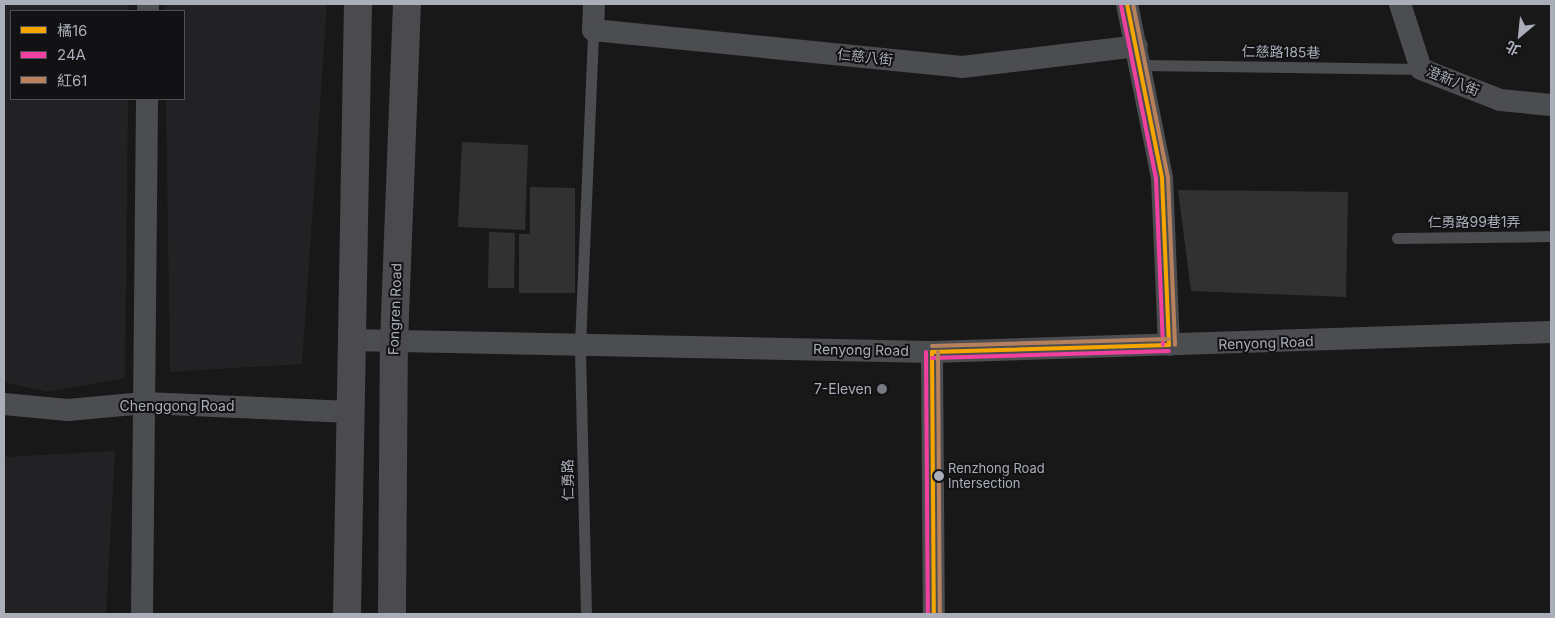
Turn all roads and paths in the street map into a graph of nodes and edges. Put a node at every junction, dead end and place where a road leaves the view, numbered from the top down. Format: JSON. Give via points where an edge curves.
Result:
{"nodes":[{"id":1,"x":358,"y":4,"type":"edge"},
{"id":2,"x":407,"y":4,"type":"edge"},
{"id":3,"x":594,"y":4,"type":"edge"},
{"id":4,"x":1127,"y":4,"type":"edge"},
{"id":5,"x":1400,"y":4,"type":"edge"},
{"id":6,"x":593,"y":30,"type":"junction"},
{"id":7,"x":1139,"y":55,"type":"junction"},
{"id":8,"x":1421,"y":69,"type":"junction"},
{"id":9,"x":147,"y":100,"type":"edge"},
{"id":10,"x":1551,"y":105,"type":"edge"},
{"id":11,"x":1551,"y":236,"type":"edge"},
{"id":12,"x":1397,"y":238,"type":"dead end"},
{"id":13,"x":1551,"y":332,"type":"edge"},
{"id":14,"x":350,"y":340,"type":"junction"},
{"id":15,"x":394,"y":342,"type":"junction"},
{"id":16,"x":580,"y":345,"type":"junction"},
{"id":17,"x":1169,"y":345,"type":"junction"},
{"id":18,"x":932,"y":352,"type":"junction"},
{"id":19,"x":145,"y":403,"type":"junction"},
{"id":20,"x":4,"y":404,"type":"edge"},
{"id":21,"x":350,"y":412,"type":"junction"},
{"id":22,"x":142,"y":614,"type":"edge"},
{"id":23,"x":347,"y":614,"type":"edge"},
{"id":24,"x":392,"y":614,"type":"edge"},
{"id":25,"x":586,"y":614,"type":"edge"},
{"id":26,"x":934,"y":614,"type":"edge"}],
"edges":[{"from":1,"to":14,"type":"main road"},
{"from":2,"to":15,"type":"main road","name":"Fongren Road"},
{"from":3,"to":6,"type":"street"},
{"from":4,"to":7,"type":"street"},
{"from":5,"to":8,"type":"street","name":"澄新八街"},
{"from":6,"to":7,"type":"street","name":"仁慈八街","via":[[962,66]]},
{"from":6,"to":16,"type":"lane"},
{"from":7,"to":8,"type":"lane","name":"仁慈路185巷"},
{"from":7,"to":17,"type":"street","via":[[1162,178]]},
{"from":8,"to":10,"type":"street","name":"澄新八街","via":[[1500,100]]},
{"from":9,"to":19,"type":"street"},
{"from":11,"to":12,"type":"lane","name":"仁勇路99巷1弄"},
{"from":13,"to":17,"type":"street","name":"Renyong Road"},
{"from":14,"to":15,"type":"street","name":"Renyong Road"},
{"from":14,"to":21,"type":"main road"},
{"from":15,"to":16,"type":"street","name":"Renyong Road"},
{"from":15,"to":24,"type":"main road","name":"Fongren Road"},
{"from":16,"to":18,"type":"street","name":"Renyong Road"},
{"from":16,"to":25,"type":"lane","name":"仁勇路"},
{"from":17,"to":18,"type":"street","name":"Renyong Road"},
{"from":18,"to":26,"type":"street"},
{"from":19,"to":20,"type":"street","name":"Chenggong Road","via":[[68,410]]},
{"from":19,"to":21,"type":"street","name":"Chenggong Road"},
{"from":19,"to":22,"type":"street"},
{"from":21,"to":23,"type":"main road"}]}
